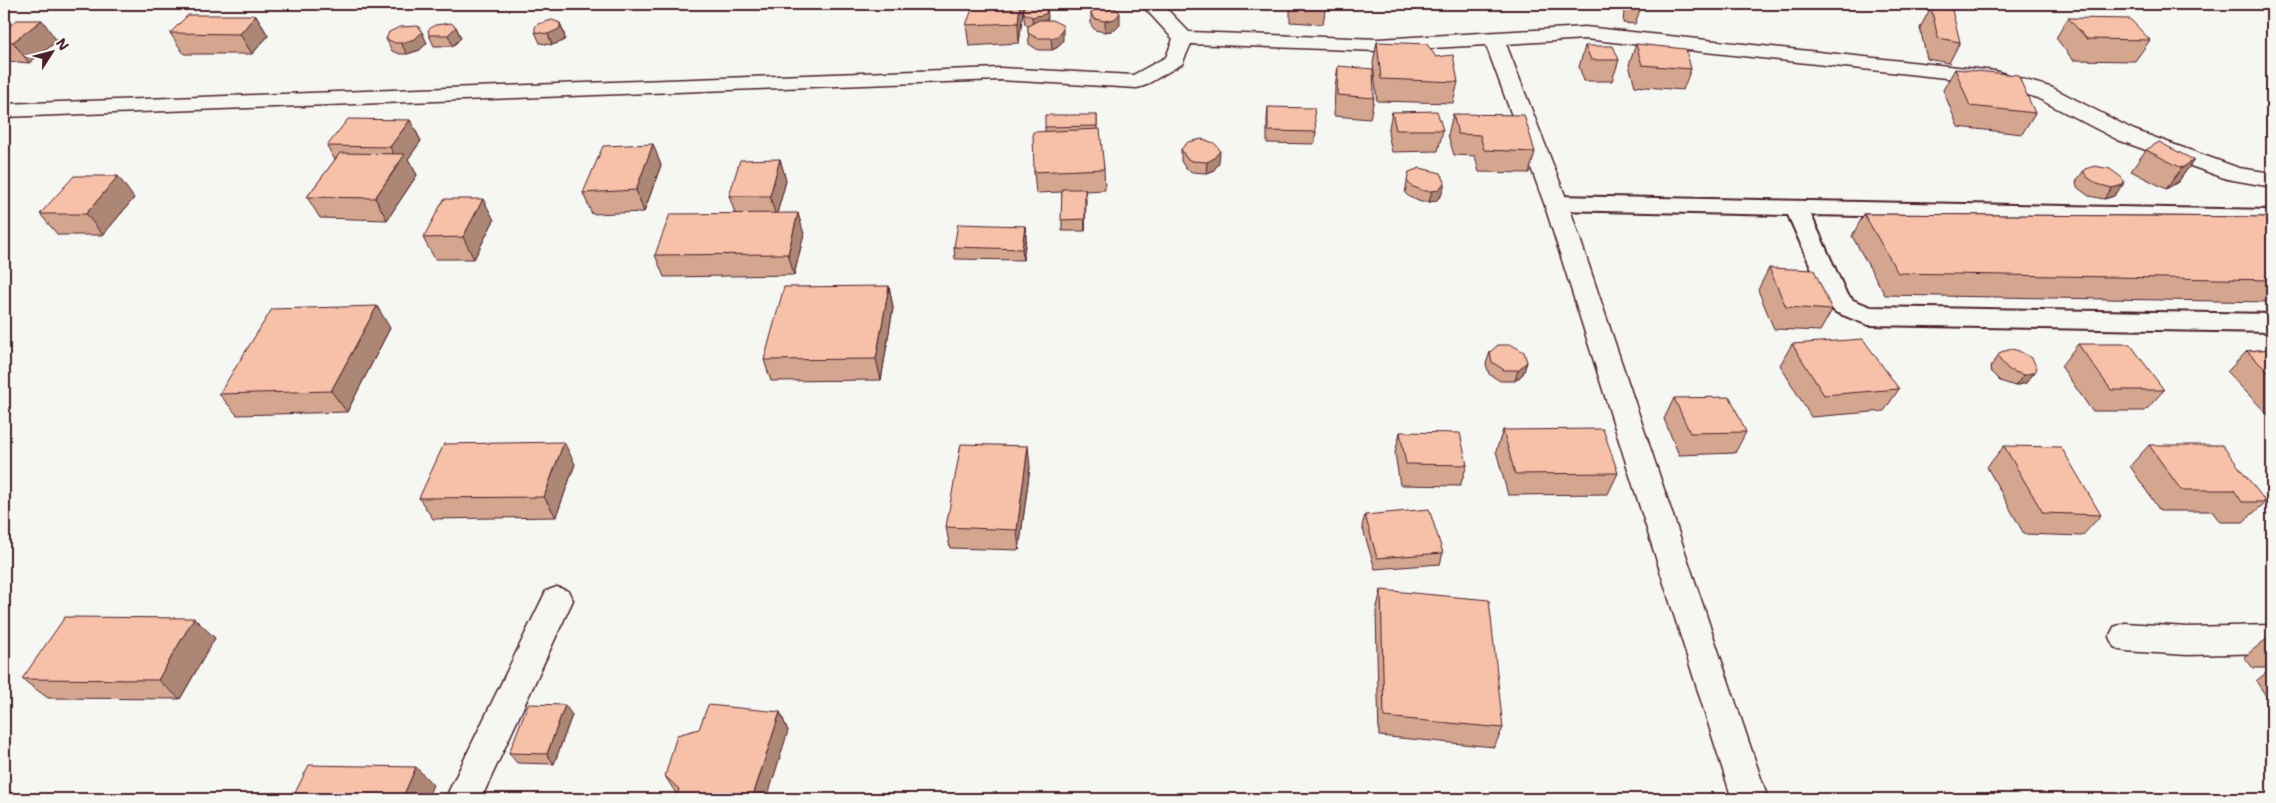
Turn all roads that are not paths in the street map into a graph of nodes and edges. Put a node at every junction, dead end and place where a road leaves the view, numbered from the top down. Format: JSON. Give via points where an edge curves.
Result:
{"nodes":[{"id":1,"x":1152,"y":4,"type":"edge"},
{"id":2,"x":1183,"y":38,"type":"junction"},
{"id":3,"x":1494,"y":38,"type":"junction"},
{"id":4,"x":4,"y":111,"type":"edge"},
{"id":5,"x":2272,"y":180,"type":"edge"},
{"id":6,"x":1556,"y":203,"type":"junction"},
{"id":7,"x":1797,"y":209,"type":"junction"},
{"id":8,"x":2272,"y":218,"type":"edge"},
{"id":9,"x":2272,"y":323,"type":"edge"},
{"id":10,"x":557,"y":600,"type":"dead end"},
{"id":11,"x":2125,"y":637,"type":"dead end"},
{"id":12,"x":2272,"y":639,"type":"edge"},
{"id":13,"x":464,"y":799,"type":"edge"},
{"id":14,"x":1750,"y":799,"type":"edge"}],
"edges":[{"from":1,"to":2,"type":"street"},
{"from":2,"to":3,"type":"street","via":[[1378,45]]},
{"from":2,"to":4,"type":"street","via":[[1175,60],[1137,82],[1000,74]]},
{"from":3,"to":5,"type":"street","via":[[1585,33],[1995,77],[2045,93],[2126,135],[2235,174]]},
{"from":3,"to":6,"type":"street"},
{"from":6,"to":7,"type":"lane"},
{"from":6,"to":14,"type":"street"},
{"from":7,"to":8,"type":"lane"},
{"from":7,"to":9,"type":"lane","via":[[1836,297],[1844,306],[1868,316]]},
{"from":10,"to":13,"type":"street"},
{"from":11,"to":12,"type":"street","via":[[2187,642]]}]}
